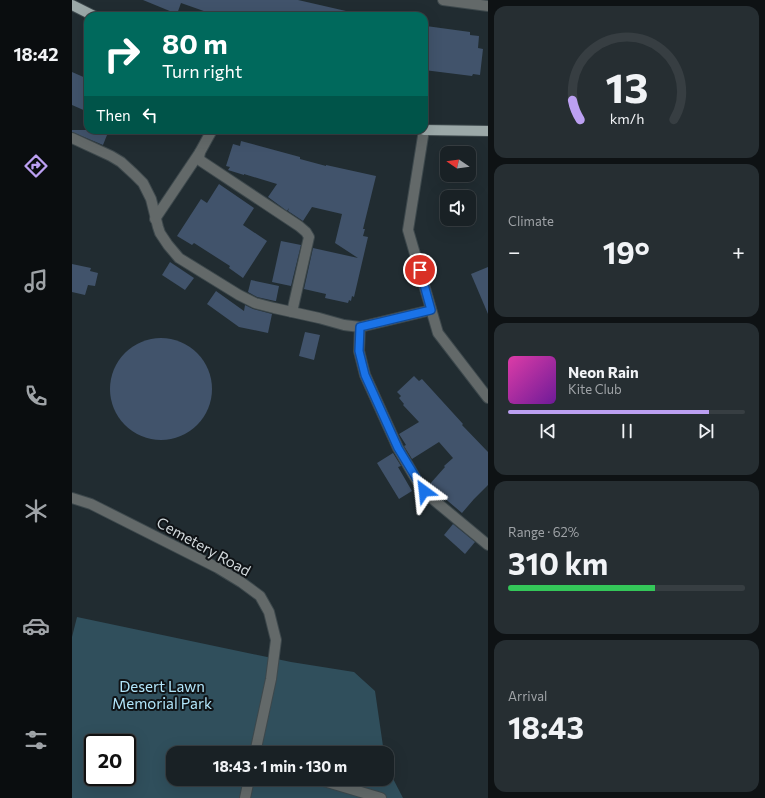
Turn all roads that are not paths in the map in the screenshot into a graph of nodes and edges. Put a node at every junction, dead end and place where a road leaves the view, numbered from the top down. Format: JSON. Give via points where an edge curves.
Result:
{"nodes":[{"id":1,"x":443,"y":0,"type":"edge"},
{"id":2,"x":72,"y":5,"type":"edge"},
{"id":3,"x":488,"y":6,"type":"edge"},
{"id":4,"x":86,"y":12,"type":"edge"},
{"id":5,"x":428,"y":130,"type":"edge"},
{"id":6,"x":488,"y":131,"type":"edge"},
{"id":7,"x":210,"y":134,"type":"edge"},
{"id":8,"x":423,"y":134,"type":"edge"},
{"id":9,"x":72,"y":138,"type":"edge"},
{"id":10,"x":200,"y":152,"type":"junction"},
{"id":11,"x":155,"y":218,"type":"junction"},
{"id":12,"x":431,"y":310,"type":"junction"},
{"id":13,"x":292,"y":312,"type":"junction"},
{"id":14,"x":360,"y":327,"type":"junction"},
{"id":15,"x":488,"y":398,"type":"edge"},
{"id":16,"x":72,"y":498,"type":"edge"},
{"id":17,"x":488,"y":545,"type":"edge"},
{"id":18,"x":257,"y":746,"type":"edge"},
{"id":19,"x":248,"y":786,"type":"edge"},
{"id":20,"x":341,"y":786,"type":"edge"},
{"id":21,"x":245,"y":798,"type":"edge"},
{"id":22,"x":381,"y":798,"type":"edge"}],
"edges":[{"from":1,"to":3,"type":"street"},
{"from":2,"to":4,"type":"main road"},
{"from":5,"to":6,"type":"main road"},
{"from":7,"to":10,"type":"street"},
{"from":8,"to":12,"type":"street","via":[[408,230]]},
{"from":9,"to":11,"type":"street","via":[[111,156],[134,174],[143,183],[151,199]]},
{"from":10,"to":11,"type":"street"},
{"from":10,"to":13,"type":"street","via":[[201,161],[299,226],[309,237]]},
{"from":11,"to":13,"type":"street","via":[[160,233],[179,258],[255,303]]},
{"from":12,"to":14,"type":"street"},
{"from":12,"to":15,"type":"street","via":[[438,333]]},
{"from":13,"to":14,"type":"street"},
{"from":14,"to":17,"type":"street","via":[[359,351],[365,375],[398,448],[424,491]]},
{"from":16,"to":18,"type":"street","name":"Cemetery Road","via":[[91,504],[218,568],[260,596],[269,612],[276,640],[271,679]]},
{"from":19,"to":21,"type":"street"},
{"from":20,"to":22,"type":"street"}]}
